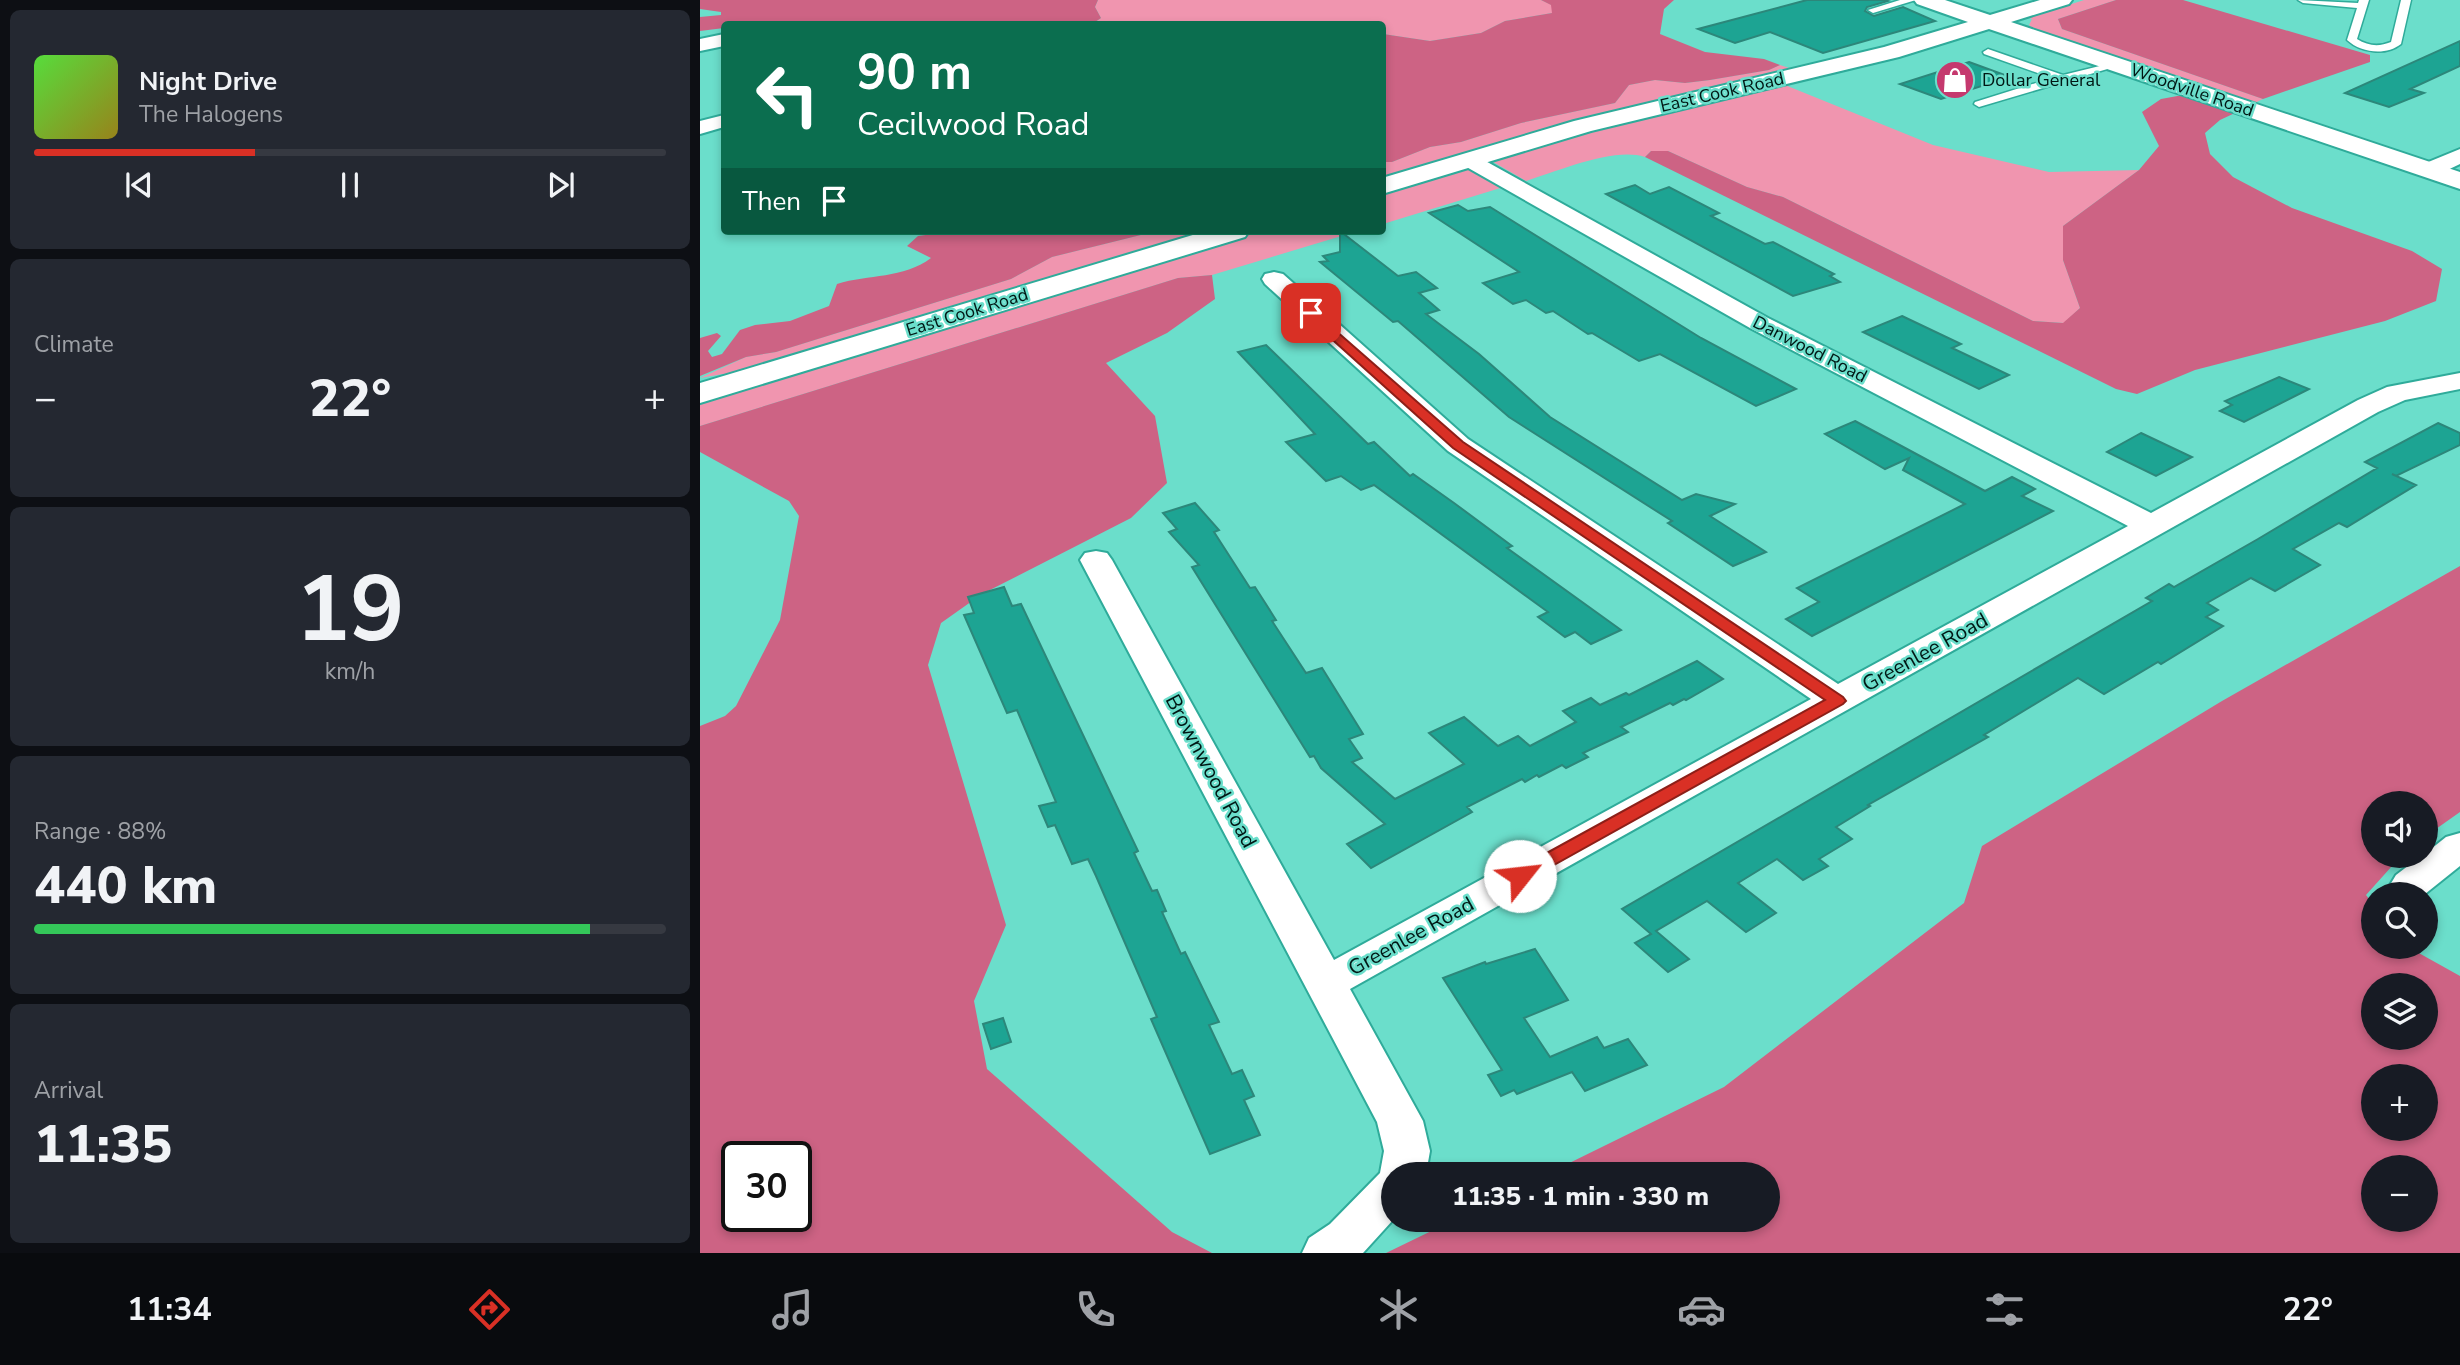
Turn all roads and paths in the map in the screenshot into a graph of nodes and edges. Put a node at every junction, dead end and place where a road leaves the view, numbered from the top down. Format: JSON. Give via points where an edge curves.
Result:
{"nodes":[{"id":1,"x":1911,"y":0,"type":"edge"},
{"id":2,"x":1924,"y":0,"type":"edge"},
{"id":3,"x":2062,"y":0,"type":"edge"},
{"id":4,"x":2303,"y":0,"type":"edge"},
{"id":5,"x":2406,"y":0,"type":"edge"},
{"id":6,"x":2362,"y":3,"type":"edge"},
{"id":7,"x":1873,"y":10,"type":"dead end"},
{"id":8,"x":1992,"y":22,"type":"junction"},
{"id":9,"x":721,"y":41,"type":"edge"},
{"id":10,"x":700,"y":45,"type":"edge"},
{"id":11,"x":1988,"y":52,"type":"dead end"},
{"id":12,"x":2116,"y":65,"type":"junction"},
{"id":13,"x":2062,"y":78,"type":"junction"},
{"id":14,"x":1979,"y":104,"type":"dead end"},
{"id":15,"x":721,"y":122,"type":"edge"},
{"id":16,"x":700,"y":128,"type":"edge"},
{"id":17,"x":2460,"y":156,"type":"edge"},
{"id":18,"x":1471,"y":160,"type":"junction"},
{"id":19,"x":2429,"y":170,"type":"junction"},
{"id":20,"x":2460,"y":181,"type":"edge"},
{"id":21,"x":1386,"y":185,"type":"edge"},
{"id":22,"x":1222,"y":235,"type":"edge"},
{"id":23,"x":1274,"y":279,"type":"dead end"},
{"id":24,"x":2460,"y":381,"type":"edge"},
{"id":25,"x":700,"y":393,"type":"edge"},
{"id":26,"x":2154,"y":527,"type":"junction"},
{"id":27,"x":1096,"y":560,"type":"dead end"},
{"id":28,"x":1837,"y":701,"type":"junction"},
{"id":29,"x":2460,"y":846,"type":"edge"},
{"id":30,"x":2414,"y":882,"type":"edge"},
{"id":31,"x":1326,"y":983,"type":"junction"},
{"id":32,"x":1405,"y":1162,"type":"edge"},
{"id":33,"x":1381,"y":1201,"type":"edge"},
{"id":34,"x":1326,"y":1253,"type":"edge"}],
"edges":[{"from":1,"to":7,"type":"lane"},
{"from":2,"to":8,"type":"main road","name":"Woodville Road"},
{"from":3,"to":8,"type":"main road","name":"East Cook Road"},
{"from":4,"to":6,"type":"lane"},
{"from":5,"to":6,"type":"lane","via":[[2396,44],[2388,48],[2352,40]]},
{"from":8,"to":12,"type":"main road","name":"Woodville Road"},
{"from":8,"to":18,"type":"main road","name":"East Cook Road","via":[[1867,58],[1628,114]]},
{"from":9,"to":10,"type":"street"},
{"from":11,"to":13,"type":"lane"},
{"from":12,"to":13,"type":"lane"},
{"from":12,"to":19,"type":"main road","name":"Woodville Road"},
{"from":13,"to":14,"type":"lane"},
{"from":15,"to":16,"type":"street"},
{"from":17,"to":19,"type":"street"},
{"from":18,"to":21,"type":"main road","name":"East Cook Road"},
{"from":18,"to":26,"type":"street","name":"Danwood Road","via":[[1759,323]]},
{"from":19,"to":20,"type":"main road","name":"Woodville Road"},
{"from":22,"to":25,"type":"main road","name":"East Cook Road"},
{"from":23,"to":28,"type":"street","via":[[1458,445]]},
{"from":24,"to":26,"type":"street","name":"Greenlee Road","via":[[2397,393]]},
{"from":26,"to":28,"type":"street","name":"Greenlee Road"},
{"from":27,"to":31,"type":"street","name":"Brownwood Road"},
{"from":28,"to":31,"type":"street","name":"Greenlee Road"},
{"from":29,"to":30,"type":"street"},
{"from":31,"to":32,"type":"street","name":"Greenlee Road","via":[[1400,1121]]},
{"from":33,"to":34,"type":"street","via":[[1347,1238]]}]}
